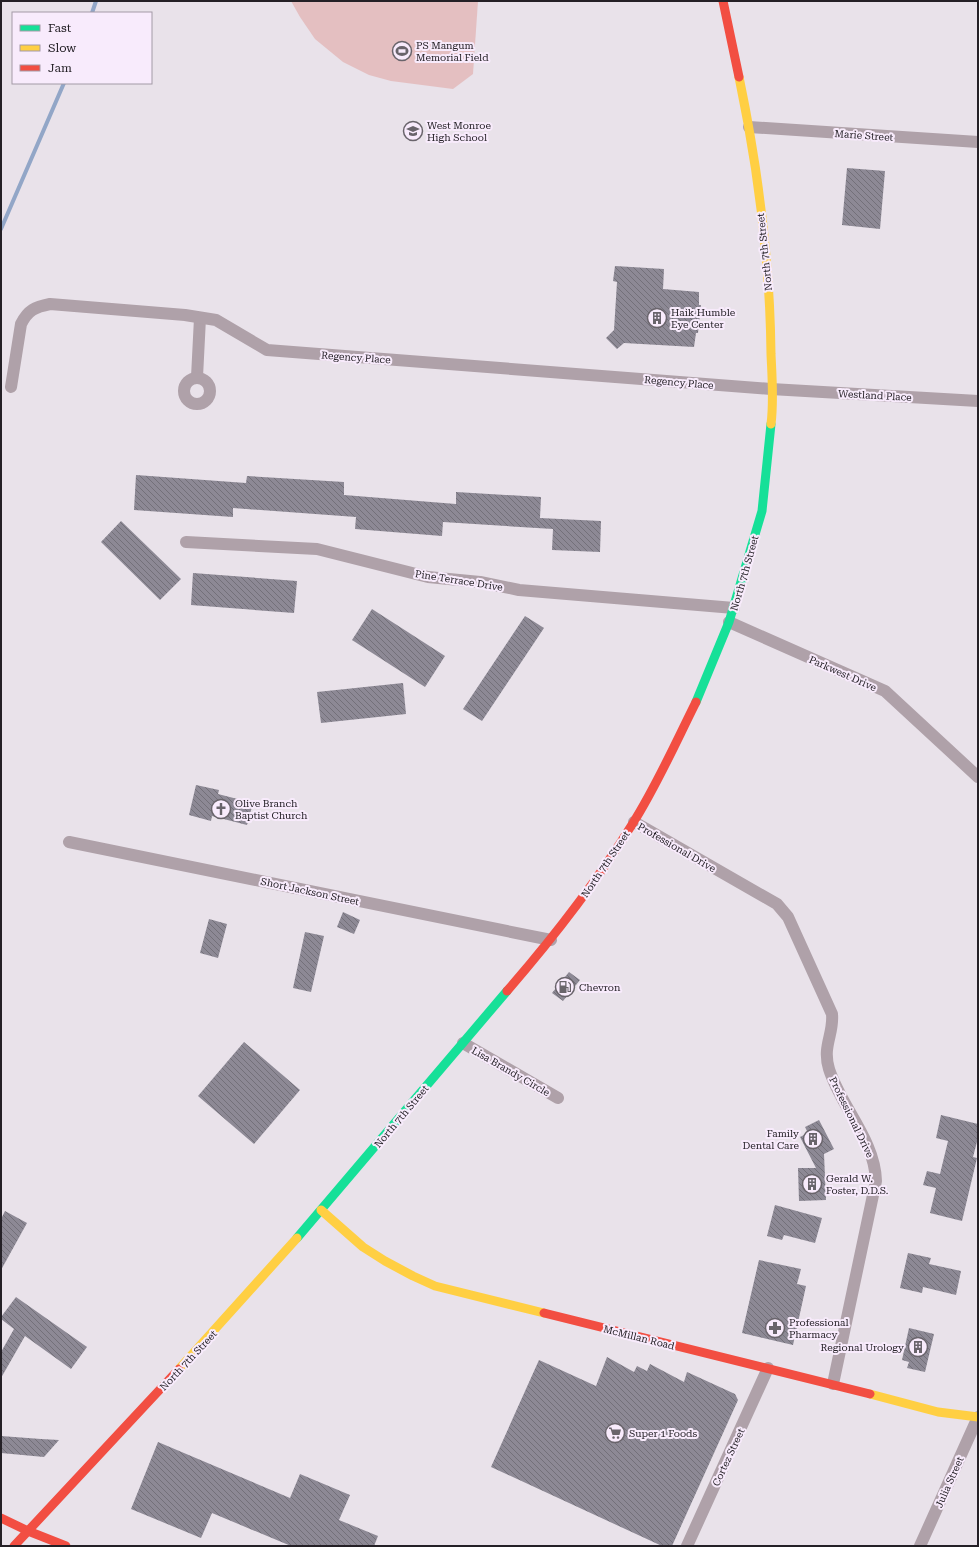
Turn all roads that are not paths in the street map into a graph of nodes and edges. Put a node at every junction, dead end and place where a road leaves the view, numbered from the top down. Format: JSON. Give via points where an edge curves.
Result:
{"nodes":[{"id":1,"x":723,"y":1,"type":"edge"},
{"id":2,"x":749,"y":127,"type":"junction"},
{"id":3,"x":978,"y":142,"type":"edge"},
{"id":4,"x":200,"y":318,"type":"junction"},
{"id":5,"x":197,"y":377,"type":"dead end"},
{"id":6,"x":11,"y":387,"type":"dead end"},
{"id":7,"x":771,"y":389,"type":"junction"},
{"id":8,"x":978,"y":400,"type":"edge"},
{"id":9,"x":186,"y":542,"type":"dead end"},
{"id":10,"x":734,"y":608,"type":"junction"},
{"id":11,"x":730,"y":622,"type":"junction"},
{"id":12,"x":978,"y":777,"type":"edge"},
{"id":13,"x":634,"y":822,"type":"junction"},
{"id":14,"x":69,"y":842,"type":"dead end"},
{"id":15,"x":551,"y":940,"type":"junction"},
{"id":16,"x":463,"y":1043,"type":"junction"},
{"id":17,"x":558,"y":1098,"type":"dead end"},
{"id":18,"x":321,"y":1210,"type":"junction"},
{"id":19,"x":768,"y":1368,"type":"junction"},
{"id":20,"x":833,"y":1384,"type":"junction"},
{"id":21,"x":978,"y":1417,"type":"edge"},
{"id":22,"x":1,"y":1518,"type":"edge"},
{"id":23,"x":28,"y":1531,"type":"junction"},
{"id":24,"x":14,"y":1546,"type":"edge"},
{"id":25,"x":66,"y":1546,"type":"edge"},
{"id":26,"x":687,"y":1546,"type":"edge"},
{"id":27,"x":920,"y":1546,"type":"edge"}],
"edges":[{"from":1,"to":2,"type":"main road","name":"North 7th Street"},
{"from":2,"to":3,"type":"street","name":"Marie Street"},
{"from":2,"to":7,"type":"main road","name":"North 7th Street","via":[[766,249],[771,331]]},
{"from":4,"to":5,"type":"street"},
{"from":4,"to":6,"type":"street","name":"Regency Place","via":[[50,304],[38,306],[25,315],[21,324]]},
{"from":4,"to":7,"type":"street","name":"Regency Place","via":[[216,320],[267,350]]},
{"from":7,"to":8,"type":"street","name":"Westland Place"},
{"from":7,"to":10,"type":"main road","name":"North 7th Street","via":[[772,416],[762,511]]},
{"from":9,"to":10,"type":"street","name":"Pine Terrace Drive","via":[[317,549],[428,577],[480,582],[520,590]]},
{"from":10,"to":11,"type":"main road","name":"North 7th Street"},
{"from":11,"to":12,"type":"street","name":"Parkwest Drive","via":[[885,691]]},
{"from":11,"to":13,"type":"main road","name":"North 7th Street","via":[[703,687]]},
{"from":13,"to":15,"type":"main road","name":"North 7th Street"},
{"from":13,"to":20,"type":"street","name":"Professional Drive","via":[[777,904],[788,917],[832,1014],[827,1046],[829,1068],[871,1153],[876,1173]]},
{"from":14,"to":15,"type":"street","name":"Short Jackson Street"},
{"from":15,"to":16,"type":"main road","name":"North 7th Street"},
{"from":16,"to":17,"type":"street","name":"Lisa Brandy Circle"},
{"from":16,"to":18,"type":"main road","name":"North 7th Street"},
{"from":18,"to":19,"type":"main road","name":"McMillan Road","via":[[378,1257],[408,1275],[435,1286]]},
{"from":18,"to":23,"type":"main road","name":"North 7th Street","via":[[212,1334]]},
{"from":19,"to":20,"type":"main road","name":"McMillan Road"},
{"from":19,"to":26,"type":"street","name":"Cortez Street"},
{"from":20,"to":21,"type":"main road","name":"McMillan Road","via":[[938,1412]]},
{"from":21,"to":27,"type":"street","name":"Julia Street"},
{"from":22,"to":23,"type":"main road"},
{"from":23,"to":24,"type":"main road","name":"North 7th Street"},
{"from":23,"to":25,"type":"main road"}]}
